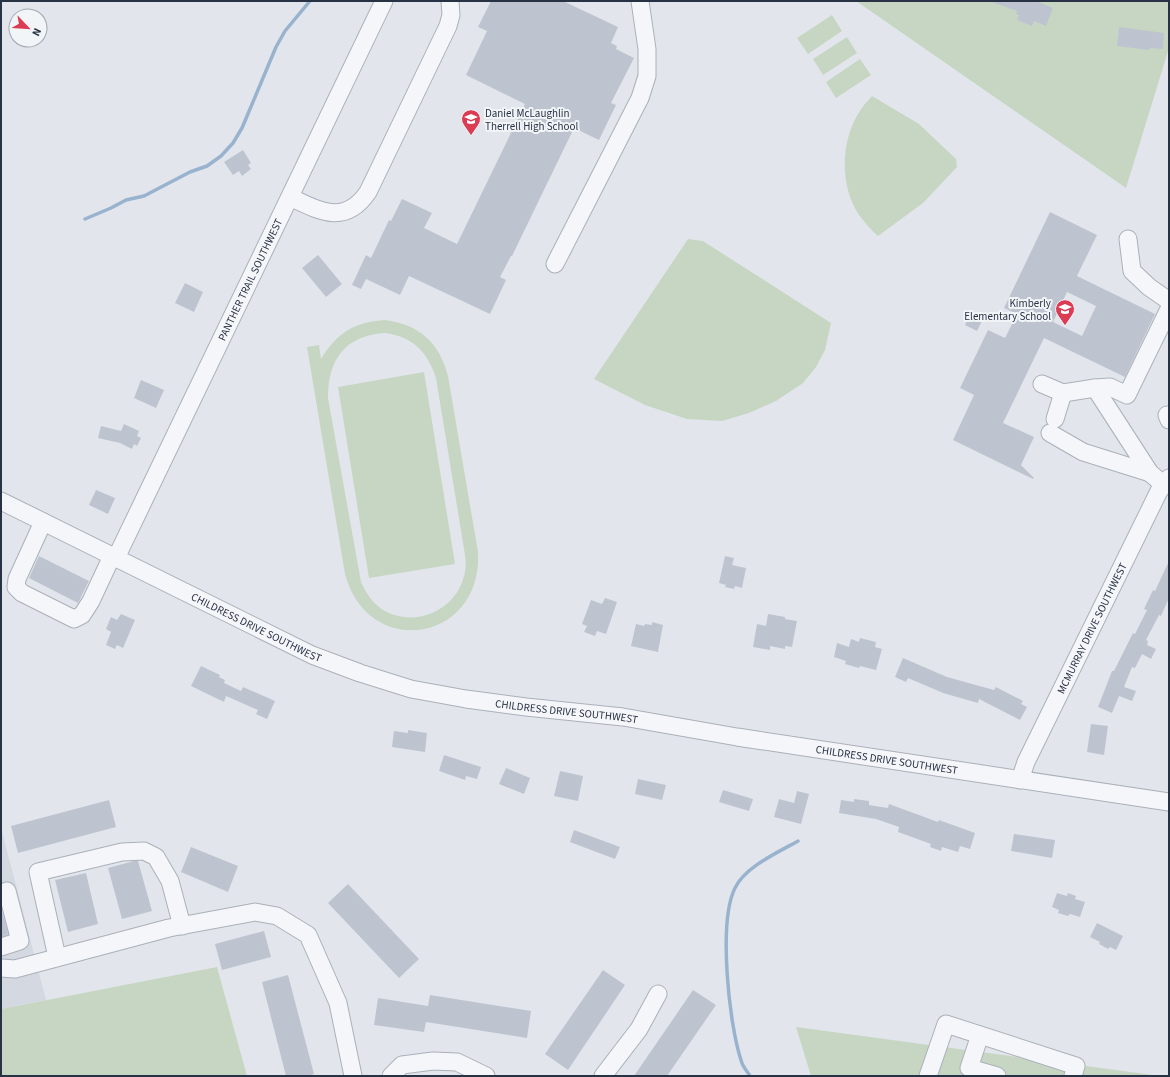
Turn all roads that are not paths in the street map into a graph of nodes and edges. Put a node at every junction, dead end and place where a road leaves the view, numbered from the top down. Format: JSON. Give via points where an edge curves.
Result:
{"nodes":[{"id":1,"x":384,"y":1,"type":"edge"},
{"id":2,"x":450,"y":1,"type":"edge"},
{"id":3,"x":640,"y":1,"type":"edge"},
{"id":4,"x":290,"y":197,"type":"junction"},
{"id":5,"x":1128,"y":239,"type":"dead end"},
{"id":6,"x":555,"y":264,"type":"dead end"},
{"id":7,"x":1169,"y":301,"type":"edge"},
{"id":8,"x":1169,"y":308,"type":"edge"},
{"id":9,"x":1042,"y":384,"type":"dead end"},
{"id":10,"x":1095,"y":388,"type":"junction"},
{"id":11,"x":1063,"y":393,"type":"junction"},
{"id":12,"x":1150,"y":473,"type":"junction"},
{"id":13,"x":1166,"y":482,"type":"edge"},
{"id":14,"x":1,"y":502,"type":"edge"},
{"id":15,"x":43,"y":522,"type":"junction"},
{"id":16,"x":114,"y":557,"type":"junction"},
{"id":17,"x":1020,"y":780,"type":"junction"},
{"id":18,"x":1169,"y":802,"type":"edge"},
{"id":19,"x":7,"y":891,"type":"dead end"},
{"id":20,"x":182,"y":926,"type":"junction"},
{"id":21,"x":1,"y":947,"type":"edge"},
{"id":22,"x":57,"y":957,"type":"junction"},
{"id":23,"x":8,"y":968,"type":"edge"},
{"id":24,"x":1,"y":981,"type":"edge"},
{"id":25,"x":658,"y":994,"type":"dead end"},
{"id":26,"x":980,"y":1034,"type":"junction"},
{"id":27,"x":353,"y":1076,"type":"edge"},
{"id":28,"x":391,"y":1076,"type":"edge"},
{"id":29,"x":486,"y":1076,"type":"edge"},
{"id":30,"x":603,"y":1076,"type":"edge"},
{"id":31,"x":928,"y":1076,"type":"edge"},
{"id":32,"x":997,"y":1076,"type":"edge"},
{"id":33,"x":1073,"y":1076,"type":"edge"}],
"edges":[{"from":1,"to":4,"type":"street","name":"PANTHER TRAIL SOUTHWEST"},
{"from":2,"to":4,"type":"street","via":[[451,15],[448,26],[363,200],[342,213],[330,214]]},
{"from":3,"to":6,"type":"street","via":[[647,49],[647,76],[640,98]]},
{"from":4,"to":16,"type":"street","name":"PANTHER TRAIL SOUTHWEST"},
{"from":5,"to":7,"type":"street","via":[[1132,271]]},
{"from":8,"to":10,"type":"street","via":[[1127,395],[1110,387]]},
{"from":9,"to":11,"type":"street"},
{"from":10,"to":11,"type":"street"},
{"from":10,"to":12,"type":"street"},
{"from":11,"to":12,"type":"street","via":[[1053,426],[1083,452]]},
{"from":12,"to":13,"type":"street"},
{"from":13,"to":17,"type":"street","name":"MCMURRAY DRIVE SOUTHWEST","via":[[1159,491],[1026,762]]},
{"from":14,"to":15,"type":"street","name":"CHILDRESS DRIVE SOUTHWEST"},
{"from":15,"to":16,"type":"street","name":"CHILDRESS DRIVE SOUTHWEST"},
{"from":15,"to":16,"type":"street","name":"PANTHER TRAIL SOUTHWEST","via":[[17,578],[16,587],[22,593],[74,619],[82,615],[91,602]]},
{"from":16,"to":17,"type":"street","name":"CHILDRESS DRIVE SOUTHWEST","via":[[312,654],[411,689],[466,700],[623,716],[737,737]]},
{"from":17,"to":18,"type":"street","name":"CHILDRESS DRIVE SOUTHWEST"},
{"from":19,"to":21,"type":"street","via":[[20,941]]},
{"from":20,"to":22,"type":"street"},
{"from":20,"to":22,"type":"street","via":[[170,881],[156,857],[144,851],[122,852],[38,872]]},
{"from":20,"to":27,"type":"street","via":[[256,912],[277,916],[308,936],[338,1003]]},
{"from":22,"to":23,"type":"street"},
{"from":23,"to":24,"type":"street"},
{"from":25,"to":30,"type":"street","via":[[639,1029]]},
{"from":26,"to":31,"type":"street","via":[[946,1024]]},
{"from":26,"to":32,"type":"street","via":[[969,1068]]},
{"from":26,"to":33,"type":"street","via":[[1076,1066]]},
{"from":28,"to":29,"type":"street","via":[[402,1065],[433,1061],[457,1062]]}]}
